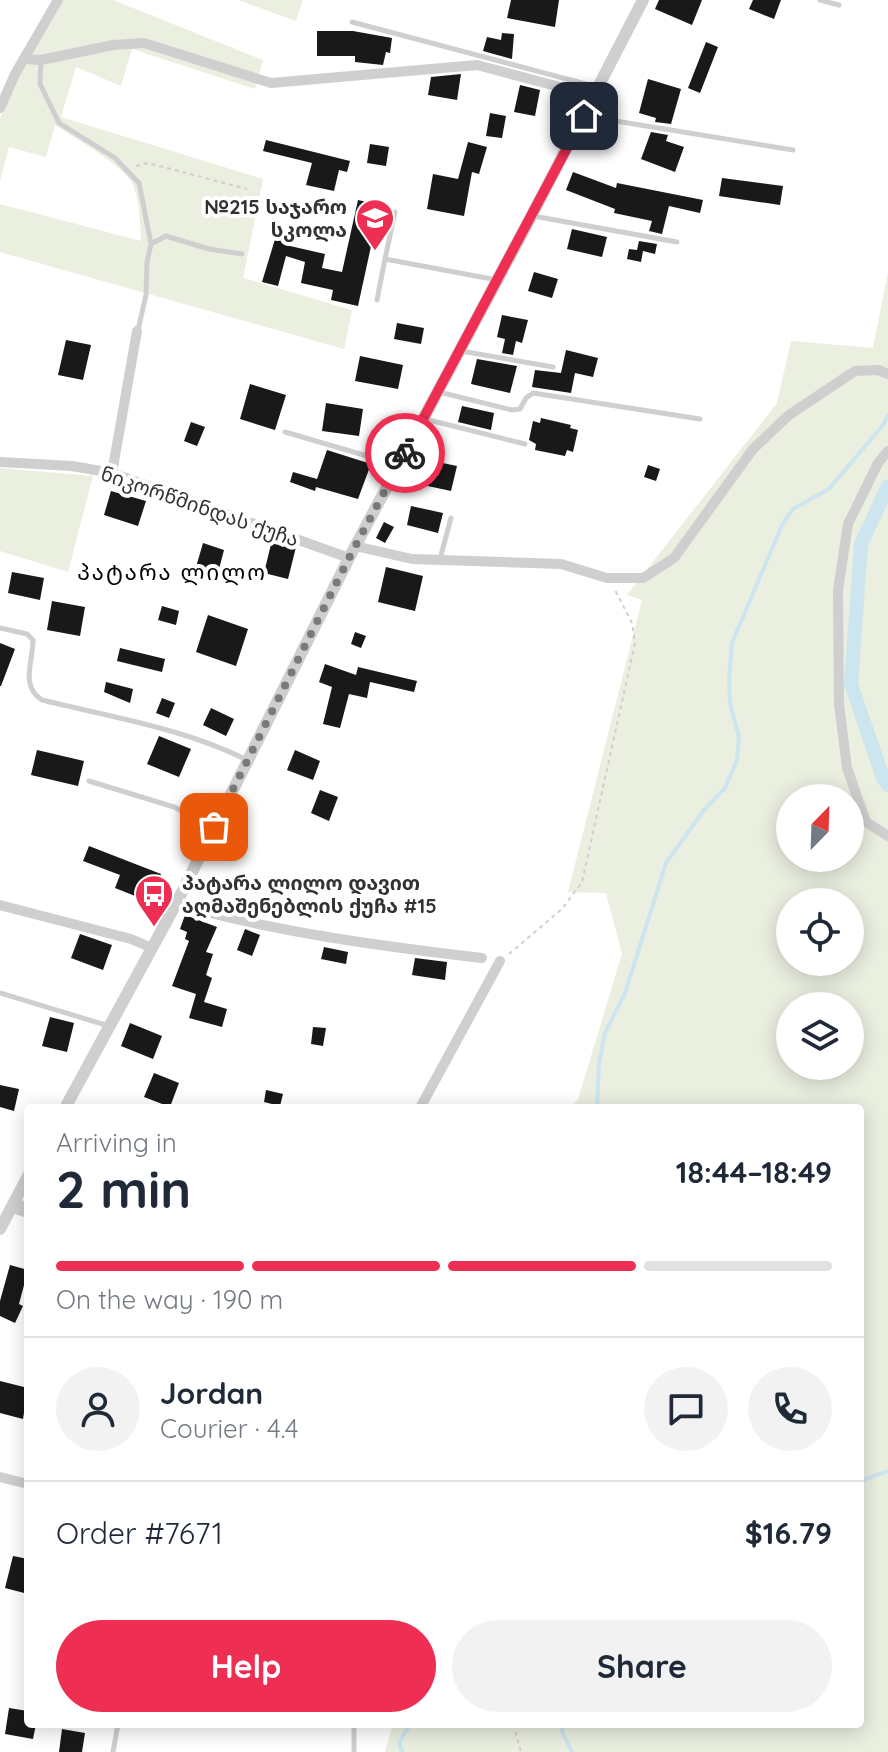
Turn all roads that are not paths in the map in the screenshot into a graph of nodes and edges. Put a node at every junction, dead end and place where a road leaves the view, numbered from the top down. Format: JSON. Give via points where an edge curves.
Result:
{"nodes":[{"id":1,"x":58,"y":0,"type":"edge"},
{"id":2,"x":643,"y":0,"type":"edge"},
{"id":3,"x":820,"y":0,"type":"edge"},
{"id":4,"x":839,"y":5,"type":"dead end"},
{"id":5,"x":352,"y":22,"type":"dead end"},
{"id":6,"x":24,"y":59,"type":"junction"},
{"id":7,"x":41,"y":60,"type":"junction"},
{"id":8,"x":596,"y":92,"type":"junction"},
{"id":9,"x":0,"y":108,"type":"edge"},
{"id":10,"x":584,"y":116,"type":"junction"},
{"id":11,"x":793,"y":150,"type":"dead end"},
{"id":12,"x":395,"y":212,"type":"dead end"},
{"id":13,"x":532,"y":215,"type":"junction"},
{"id":14,"x":677,"y":242,"type":"dead end"},
{"id":15,"x":151,"y":244,"type":"junction"},
{"id":16,"x":242,"y":254,"type":"dead end"},
{"id":17,"x":385,"y":259,"type":"junction"},
{"id":18,"x":498,"y":281,"type":"junction"},
{"id":19,"x":377,"y":300,"type":"dead end"},
{"id":20,"x":137,"y":331,"type":"joint"},
{"id":21,"x":460,"y":351,"type":"junction"},
{"id":22,"x":553,"y":367,"type":"dead end"},
{"id":23,"x":888,"y":374,"type":"edge"},
{"id":24,"x":438,"y":392,"type":"junction"},
{"id":25,"x":424,"y":419,"type":"junction"},
{"id":26,"x":700,"y":419,"type":"dead end"},
{"id":27,"x":285,"y":432,"type":"dead end"},
{"id":28,"x":525,"y":444,"type":"dead end"},
{"id":29,"x":888,"y":451,"type":"edge"},
{"id":30,"x":0,"y":462,"type":"edge"},
{"id":31,"x":398,"y":465,"type":"junction"},
{"id":32,"x":112,"y":473,"type":"junction"},
{"id":33,"x":451,"y":518,"type":"dead end"},
{"id":34,"x":352,"y":552,"type":"junction"},
{"id":35,"x":440,"y":560,"type":"junction"},
{"id":36,"x":0,"y":628,"type":"edge"},
{"id":37,"x":247,"y":761,"type":"junction"},
{"id":38,"x":89,"y":781,"type":"dead end"},
{"id":39,"x":214,"y":827,"type":"junction"},
{"id":40,"x":888,"y":836,"type":"edge"},
{"id":41,"x":176,"y":904,"type":"junction"},
{"id":42,"x":0,"y":905,"type":"edge"},
{"id":43,"x":152,"y":948,"type":"junction"},
{"id":44,"x":482,"y":958,"type":"dead end"},
{"id":45,"x":500,"y":961,"type":"road end"},
{"id":46,"x":0,"y":993,"type":"edge"},
{"id":47,"x":109,"y":1026,"type":"junction"},
{"id":48,"x":67,"y":1104,"type":"edge"},
{"id":49,"x":422,"y":1104,"type":"edge"},
{"id":50,"x":24,"y":1183,"type":"edge"},
{"id":51,"x":13,"y":1204,"type":"junction"},
{"id":52,"x":24,"y":1205,"type":"edge"},
{"id":53,"x":24,"y":1211,"type":"edge"},
{"id":54,"x":0,"y":1229,"type":"edge"},
{"id":55,"x":0,"y":1477,"type":"edge"},
{"id":56,"x":24,"y":1483,"type":"edge"},
{"id":57,"x":117,"y":1728,"type":"edge"},
{"id":58,"x":354,"y":1728,"type":"edge"},
{"id":59,"x":113,"y":1752,"type":"edge"},
{"id":60,"x":354,"y":1752,"type":"edge"}],
"edges":[{"from":1,"to":6,"type":"street"},
{"from":2,"to":8,"type":"street"},
{"from":3,"to":4,"type":"lane"},
{"from":5,"to":8,"type":"lane"},
{"from":6,"to":7,"type":"street"},
{"from":6,"to":9,"type":"street"},
{"from":7,"to":8,"type":"street","via":[[144,43],[271,83],[477,65]]},
{"from":7,"to":15,"type":"lane","via":[[40,84],[59,123],[115,158],[139,183]]},
{"from":8,"to":10,"type":"street"},
{"from":10,"to":11,"type":"lane"},
{"from":10,"to":13,"type":"street"},
{"from":12,"to":17,"type":"lane"},
{"from":13,"to":14,"type":"lane"},
{"from":13,"to":18,"type":"street"},
{"from":15,"to":16,"type":"lane","via":[[166,236]]},
{"from":15,"to":20,"type":"lane"},
{"from":17,"to":18,"type":"lane"},
{"from":17,"to":19,"type":"lane"},
{"from":18,"to":21,"type":"street"},
{"from":20,"to":32,"type":"street"},
{"from":21,"to":22,"type":"lane"},
{"from":21,"to":24,"type":"street"},
{"from":23,"to":35,"type":"street","name":"ნიკორწმინდას ქუჩა","via":[[855,371],[789,415],[753,449],[674,558],[643,578],[607,578],[561,564]]},
{"from":24,"to":25,"type":"street"},
{"from":24,"to":26,"type":"lane","via":[[512,410],[520,409],[533,393]]},
{"from":25,"to":28,"type":"lane"},
{"from":25,"to":31,"type":"street"},
{"from":27,"to":31,"type":"lane"},
{"from":29,"to":40,"type":"street","via":[[848,524],[838,590],[839,704],[847,768],[866,822]]},
{"from":30,"to":32,"type":"street","name":"ნიკორწმინდას ქუჩა"},
{"from":31,"to":34,"type":"street"},
{"from":32,"to":34,"type":"street","name":"ნიკორწმინდას ქუჩა"},
{"from":33,"to":35,"type":"lane"},
{"from":34,"to":35,"type":"street","name":"ნიკორწმინდას ქუჩა"},
{"from":34,"to":37,"type":"street"},
{"from":36,"to":37,"type":"lane","via":[[33,640],[28,684],[42,700],[186,735]]},
{"from":37,"to":39,"type":"street"},
{"from":38,"to":39,"type":"lane","via":[[174,807]]},
{"from":39,"to":41,"type":"street"},
{"from":41,"to":43,"type":"street"},
{"from":41,"to":44,"type":"street","via":[[361,944]]},
{"from":42,"to":43,"type":"street"},
{"from":43,"to":47,"type":"street"},
{"from":45,"to":49,"type":"street"},
{"from":46,"to":47,"type":"lane"},
{"from":47,"to":48,"type":"street"},
{"from":50,"to":51,"type":"street"},
{"from":51,"to":52,"type":"lane"},
{"from":51,"to":53,"type":"street"},
{"from":51,"to":54,"type":"street"},
{"from":55,"to":56,"type":"street"},
{"from":57,"to":59,"type":"lane"},
{"from":58,"to":60,"type":"lane"}]}
